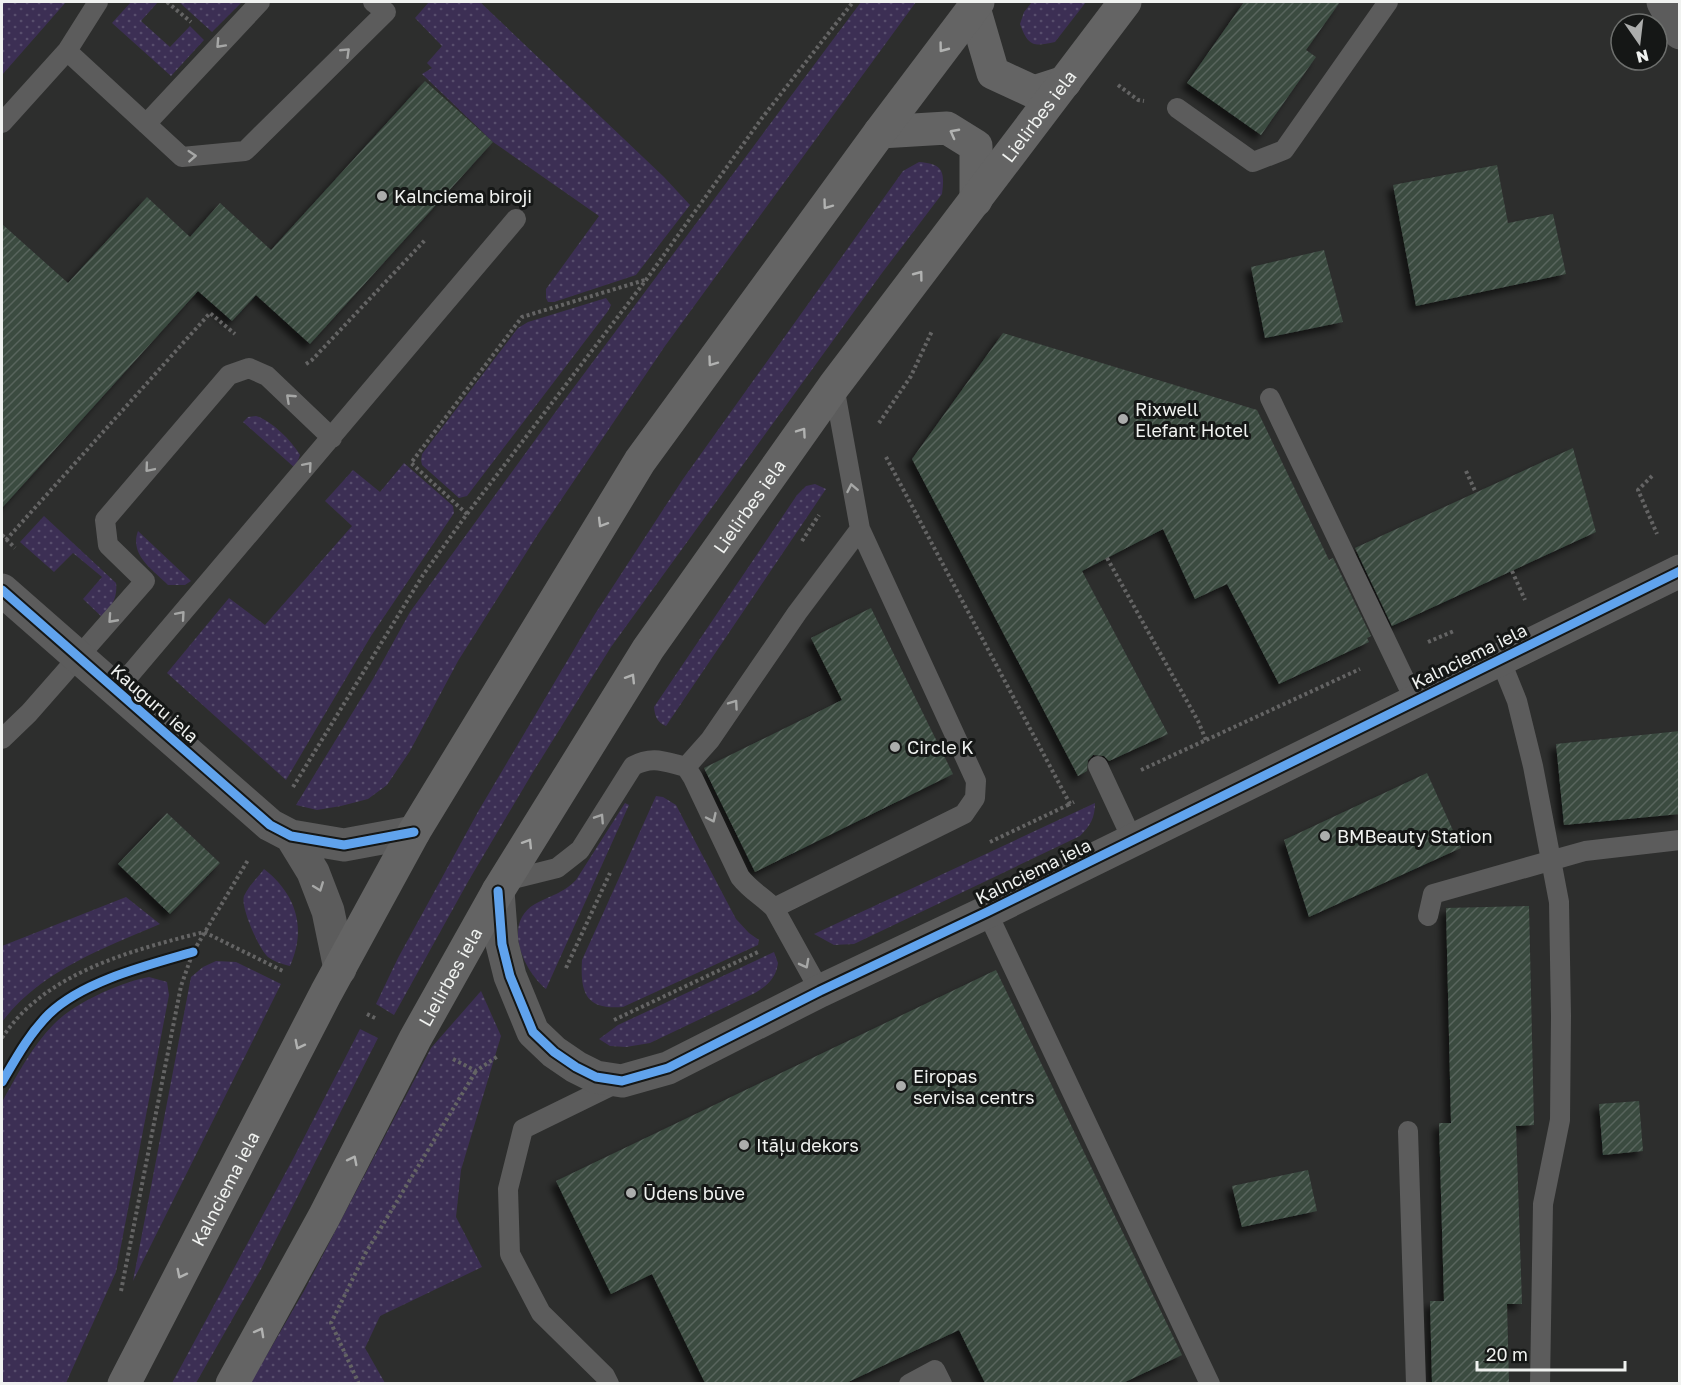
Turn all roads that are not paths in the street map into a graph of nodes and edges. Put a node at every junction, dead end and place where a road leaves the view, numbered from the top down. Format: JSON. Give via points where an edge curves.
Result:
{"nodes":[{"id":1,"x":98,"y":2,"type":"edge"},
{"id":2,"x":260,"y":2,"type":"edge"},
{"id":3,"x":374,"y":2,"type":"edge"},
{"id":4,"x":1125,"y":2,"type":"edge"},
{"id":5,"x":1388,"y":2,"type":"edge"},
{"id":6,"x":1664,"y":2,"type":"edge"},
{"id":7,"x":976,"y":5,"type":"edge"},
{"id":8,"x":1680,"y":33,"type":"edge"},
{"id":9,"x":67,"y":51,"type":"junction"},
{"id":10,"x":1065,"y":82,"type":"junction"},
{"id":11,"x":1177,"y":108,"type":"dead end"},
{"id":12,"x":2,"y":123,"type":"edge"},
{"id":13,"x":146,"y":124,"type":"junction"},
{"id":14,"x":880,"y":132,"type":"junction"},
{"id":15,"x":976,"y":200,"type":"junction"},
{"id":16,"x":516,"y":219,"type":"dead end"},
{"id":17,"x":834,"y":386,"type":"junction"},
{"id":18,"x":1270,"y":398,"type":"dead end"},
{"id":19,"x":332,"y":438,"type":"junction"},
{"id":20,"x":861,"y":529,"type":"junction"},
{"id":21,"x":1680,"y":571,"type":"edge"},
{"id":22,"x":2,"y":590,"type":"edge"},
{"id":23,"x":78,"y":657,"type":"junction"},
{"id":24,"x":1500,"y":659,"type":"junction"},
{"id":25,"x":116,"y":691,"type":"junction"},
{"id":26,"x":1415,"y":701,"type":"junction"},
{"id":27,"x":2,"y":739,"type":"edge"},
{"id":28,"x":686,"y":766,"type":"junction"},
{"id":29,"x":1098,"y":766,"type":"dead end"},
{"id":30,"x":281,"y":830,"type":"junction"},
{"id":31,"x":414,"y":832,"type":"junction"},
{"id":32,"x":1680,"y":840,"type":"edge"},
{"id":33,"x":1133,"y":841,"type":"junction"},
{"id":34,"x":1551,"y":861,"type":"junction"},
{"id":35,"x":501,"y":886,"type":"junction"},
{"id":36,"x":774,"y":908,"type":"junction"},
{"id":37,"x":987,"y":912,"type":"junction"},
{"id":38,"x":1428,"y":916,"type":"dead end"},
{"id":39,"x":333,"y":981,"type":"junction"},
{"id":40,"x":820,"y":992,"type":"junction"},
{"id":41,"x":622,"y":1081,"type":"junction"},
{"id":42,"x":1407,"y":1131,"type":"dead end"},
{"id":43,"x":124,"y":1383,"type":"edge"},
{"id":44,"x":232,"y":1383,"type":"edge"},
{"id":45,"x":609,"y":1383,"type":"edge"},
{"id":46,"x":909,"y":1383,"type":"edge"},
{"id":47,"x":942,"y":1383,"type":"edge"},
{"id":48,"x":1210,"y":1383,"type":"edge"},
{"id":49,"x":1416,"y":1383,"type":"edge"},
{"id":50,"x":1540,"y":1383,"type":"edge"}],
"edges":[{"from":1,"to":9,"type":"lane"},
{"from":2,"to":13,"type":"lane","one_way":true},
{"from":13,"to":3,"type":"lane","one_way":true,"via":[[182,157],[245,151],[386,12]]},
{"from":4,"to":10,"type":"main road","name":"Lielirbes iela"},
{"from":5,"to":11,"type":"lane","via":[[1284,150],[1253,162]]},
{"from":6,"to":8,"type":"street"},
{"from":7,"to":10,"type":"main road","via":[[993,73],[1034,92]]},
{"from":7,"to":14,"type":"main road","one_way":true},
{"from":9,"to":12,"type":"lane"},
{"from":9,"to":13,"type":"lane"},
{"from":10,"to":15,"type":"main road","name":"Lielirbes iela"},
{"from":15,"to":14,"type":"main road","one_way":true,"via":[[976,146],[947,128]]},
{"from":14,"to":31,"type":"main road","one_way":true,"via":[[640,461]]},
{"from":17,"to":15,"type":"main road","name":"Lielirbes iela","one_way":true},
{"from":16,"to":19,"type":"lane"},
{"from":20,"to":17,"type":"lane","one_way":true},
{"from":35,"to":17,"type":"main road","name":"Lielirbes iela","one_way":true,"via":[[648,649]]},
{"from":18,"to":26,"type":"lane"},
{"from":19,"to":23,"type":"lane","one_way":true,"via":[[267,376],[249,368],[229,375],[105,520],[108,545],[145,581]]},
{"from":25,"to":19,"type":"lane","one_way":true},
{"from":28,"to":20,"type":"lane","one_way":true,"via":[[710,740],[797,613]]},
{"from":20,"to":36,"type":"lane","via":[[976,781],[975,798],[964,813]]},
{"from":21,"to":24,"type":"street","name":"Kalnciema iela"},
{"from":22,"to":23,"type":"street","name":"Kauguru iela"},
{"from":23,"to":25,"type":"street","name":"Kauguru iela"},
{"from":23,"to":27,"type":"lane"},
{"from":24,"to":26,"type":"street","name":"Kalnciema iela"},
{"from":24,"to":34,"type":"lane","via":[[1533,766]]},
{"from":25,"to":30,"type":"street","name":"Kauguru iela"},
{"from":26,"to":33,"type":"street","name":"Kalnciema iela"},
{"from":35,"to":28,"type":"lane","one_way":true,"via":[[557,868],[580,850],[633,766],[645,760]]},
{"from":28,"to":36,"type":"lane","one_way":true,"via":[[740,877]]},
{"from":29,"to":33,"type":"lane"},
{"from":30,"to":31,"type":"street","via":[[344,845]]},
{"from":30,"to":39,"type":"street","one_way":true,"via":[[313,872],[328,911]]},
{"from":31,"to":39,"type":"main road"},
{"from":32,"to":34,"type":"lane","via":[[1585,851]]},
{"from":33,"to":37,"type":"street","name":"Kalnciema iela"},
{"from":34,"to":38,"type":"lane","via":[[1433,894]]},
{"from":34,"to":50,"type":"lane","via":[[1559,902],[1560,1120],[1543,1204]]},
{"from":35,"to":41,"type":"street","name":"Kalnciema iela","via":[[502,944],[510,976],[533,1032],[576,1067],[596,1077]]},
{"from":44,"to":35,"type":"main road","name":"Lielirbes iela","one_way":true},
{"from":36,"to":40,"type":"lane","one_way":true},
{"from":37,"to":40,"type":"street","name":"Kalnciema iela"},
{"from":37,"to":48,"type":"lane"},
{"from":39,"to":43,"type":"main road","name":"Kalnciema iela","one_way":true},
{"from":40,"to":41,"type":"street","name":"Kalnciema iela","via":[[668,1068]]},
{"from":41,"to":45,"type":"lane","via":[[523,1129],[508,1189],[510,1254],[541,1313]]},
{"from":42,"to":49,"type":"lane"},
{"from":46,"to":47,"type":"lane","via":[[935,1370]]}]}
